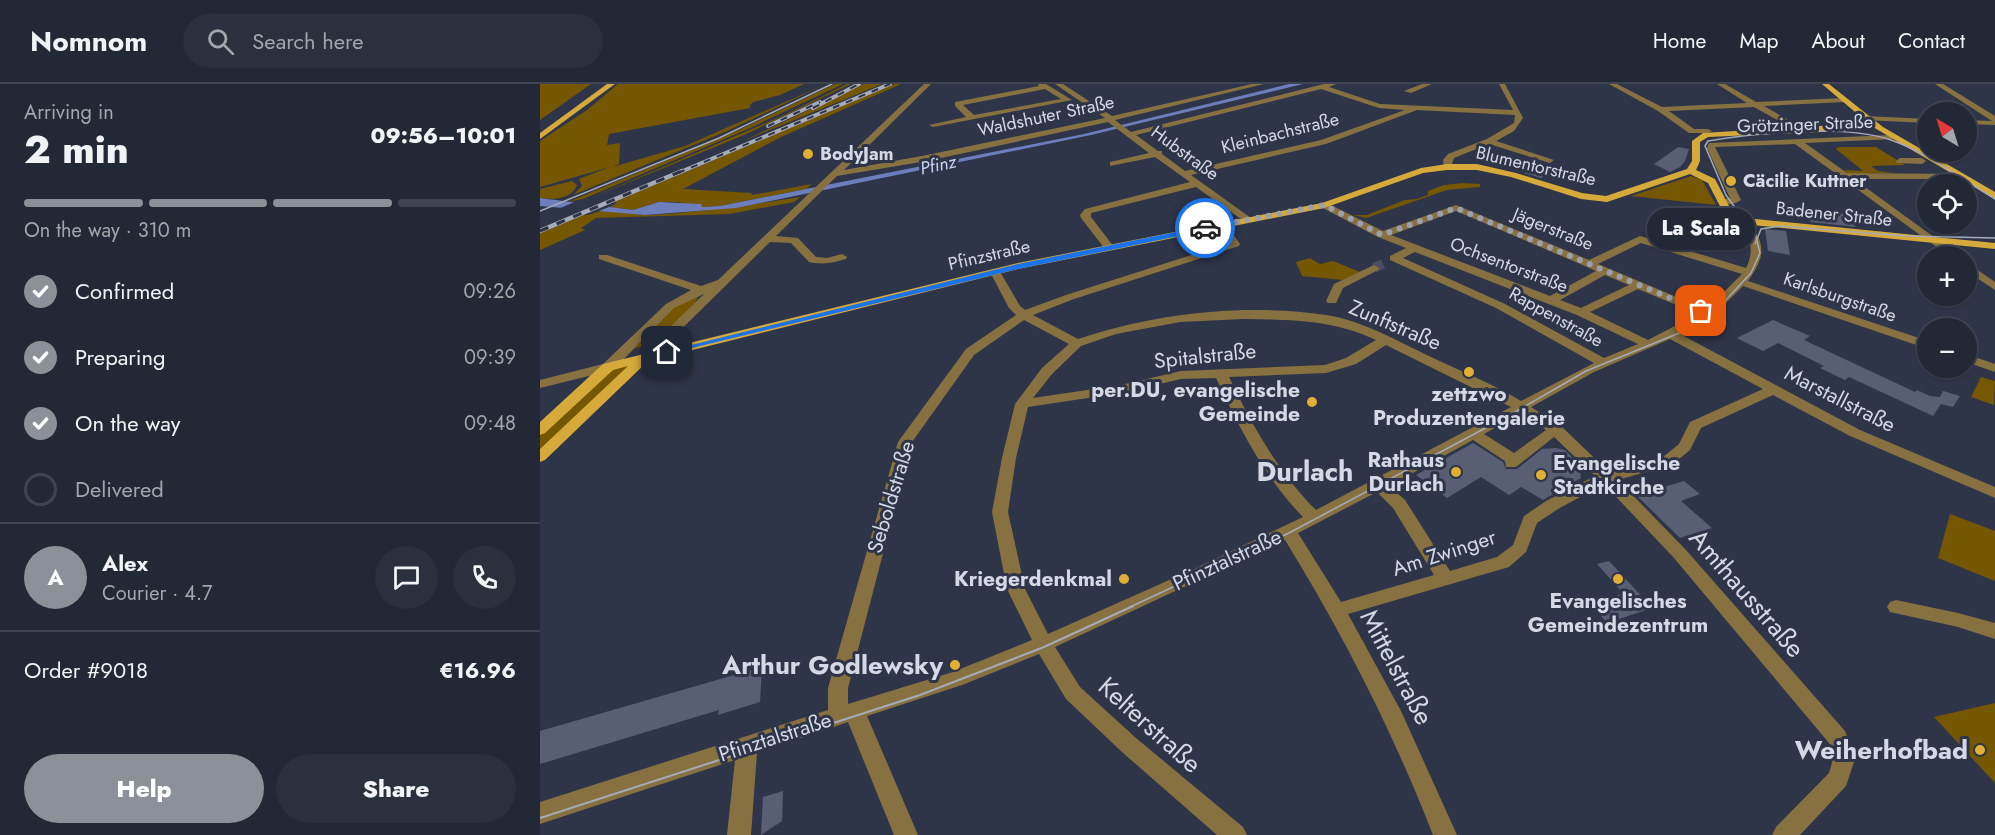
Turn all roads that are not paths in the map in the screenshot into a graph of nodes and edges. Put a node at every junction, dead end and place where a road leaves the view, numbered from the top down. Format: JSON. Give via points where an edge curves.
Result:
{"nodes":[{"id":1,"x":612,"y":84,"type":"edge"},
{"id":2,"x":928,"y":84,"type":"edge"},
{"id":3,"x":1058,"y":84,"type":"edge"},
{"id":4,"x":1261,"y":84,"type":"edge"},
{"id":5,"x":1334,"y":84,"type":"edge"},
{"id":6,"x":1429,"y":84,"type":"edge"},
{"id":7,"x":1502,"y":84,"type":"edge"},
{"id":8,"x":1611,"y":84,"type":"edge"},
{"id":9,"x":1628,"y":84,"type":"edge"},
{"id":10,"x":1720,"y":84,"type":"edge"},
{"id":11,"x":1825,"y":84,"type":"edge"},
{"id":12,"x":1938,"y":84,"type":"edge"},
{"id":13,"x":1043,"y":85,"type":"edge"},
{"id":14,"x":1322,"y":87,"type":"junction"},
{"id":15,"x":1408,"y":91,"type":"dead end"},
{"id":16,"x":1068,"y":100,"type":"junction"},
{"id":17,"x":1844,"y":100,"type":"junction"},
{"id":18,"x":1754,"y":104,"type":"junction"},
{"id":19,"x":1379,"y":106,"type":"junction"},
{"id":20,"x":1112,"y":107,"type":"dead end"},
{"id":21,"x":1675,"y":107,"type":"junction"},
{"id":22,"x":1416,"y":108,"type":"junction"},
{"id":23,"x":1661,"y":109,"type":"junction"},
{"id":24,"x":559,"y":111,"type":"dead end"},
{"id":25,"x":1103,"y":112,"type":"junction"},
{"id":26,"x":1518,"y":113,"type":"junction"},
{"id":27,"x":1400,"y":114,"type":"junction"},
{"id":28,"x":972,"y":118,"type":"junction"},
{"id":29,"x":1866,"y":118,"type":"junction"},
{"id":30,"x":1995,"y":119,"type":"edge"},
{"id":31,"x":1917,"y":120,"type":"edge"},
{"id":32,"x":1977,"y":122,"type":"edge"},
{"id":33,"x":1995,"y":123,"type":"edge"},
{"id":34,"x":933,"y":125,"type":"dead end"},
{"id":35,"x":1874,"y":125,"type":"junction"},
{"id":36,"x":540,"y":126,"type":"edge"},
{"id":37,"x":1917,"y":126,"type":"edge"},
{"id":38,"x":1120,"y":127,"type":"junction"},
{"id":39,"x":1977,"y":127,"type":"edge"},
{"id":40,"x":1995,"y":128,"type":"edge"},
{"id":41,"x":1702,"y":129,"type":"junction"},
{"id":42,"x":1843,"y":129,"type":"junction"},
{"id":43,"x":1801,"y":131,"type":"junction"},
{"id":44,"x":540,"y":137,"type":"edge"},
{"id":45,"x":1892,"y":137,"type":"junction"},
{"id":46,"x":1487,"y":141,"type":"junction"},
{"id":47,"x":1798,"y":142,"type":"junction"},
{"id":48,"x":1464,"y":151,"type":"junction"},
{"id":49,"x":1158,"y":153,"type":"junction"},
{"id":50,"x":1550,"y":160,"type":"dead end"},
{"id":51,"x":1900,"y":161,"type":"dead end"},
{"id":52,"x":1917,"y":161,"type":"edge"},
{"id":53,"x":1113,"y":164,"type":"dead end"},
{"id":54,"x":1447,"y":167,"type":"junction"},
{"id":55,"x":1462,"y":167,"type":"junction"},
{"id":56,"x":1690,"y":171,"type":"junction"},
{"id":57,"x":1186,"y":173,"type":"junction"},
{"id":58,"x":836,"y":174,"type":"junction"},
{"id":59,"x":1957,"y":174,"type":"edge"},
{"id":60,"x":1917,"y":176,"type":"edge"},
{"id":61,"x":1846,"y":177,"type":"junction"},
{"id":62,"x":1199,"y":183,"type":"junction"},
{"id":63,"x":1977,"y":186,"type":"edge"},
{"id":64,"x":1995,"y":196,"type":"edge"},
{"id":65,"x":1721,"y":201,"type":"junction"},
{"id":66,"x":1324,"y":205,"type":"junction"},
{"id":67,"x":1248,"y":220,"type":"junction"},
{"id":68,"x":1742,"y":221,"type":"junction"},
{"id":69,"x":1221,"y":225,"type":"junction"},
{"id":70,"x":1382,"y":235,"type":"junction"},
{"id":71,"x":769,"y":238,"type":"junction"},
{"id":72,"x":1934,"y":240,"type":"junction"},
{"id":73,"x":1942,"y":246,"type":"edge"},
{"id":74,"x":1995,"y":246,"type":"edge"},
{"id":75,"x":1109,"y":247,"type":"junction"},
{"id":76,"x":1414,"y":248,"type":"junction"},
{"id":77,"x":603,"y":257,"type":"dead end"},
{"id":78,"x":842,"y":257,"type":"dead end"},
{"id":79,"x":1589,"y":264,"type":"junction"},
{"id":80,"x":1374,"y":268,"type":"tunnel mouth"},
{"id":81,"x":1605,"y":270,"type":"junction"},
{"id":82,"x":996,"y":272,"type":"junction"},
{"id":83,"x":1977,"y":273,"type":"edge"},
{"id":84,"x":1745,"y":277,"type":"junction"},
{"id":85,"x":723,"y":281,"type":"junction"},
{"id":86,"x":1638,"y":284,"type":"junction"},
{"id":87,"x":1995,"y":287,"type":"edge"},
{"id":88,"x":698,"y":290,"type":"junction"},
{"id":89,"x":712,"y":292,"type":"junction"},
{"id":90,"x":1551,"y":300,"type":"junction"},
{"id":91,"x":1332,"y":301,"type":"dead end"},
{"id":92,"x":1581,"y":312,"type":"junction"},
{"id":93,"x":1707,"y":314,"type":"junction"},
{"id":94,"x":1023,"y":315,"type":"junction"},
{"id":95,"x":1670,"y":334,"type":"junction"},
{"id":96,"x":1387,"y":339,"type":"junction"},
{"id":97,"x":1917,"y":341,"type":"edge"},
{"id":98,"x":1077,"y":343,"type":"junction"},
{"id":99,"x":1643,"y":348,"type":"junction"},
{"id":100,"x":645,"y":358,"type":"junction"},
{"id":101,"x":1977,"y":362,"type":"edge"},
{"id":102,"x":1603,"y":363,"type":"junction"},
{"id":103,"x":608,"y":367,"type":"junction"},
{"id":104,"x":1995,"y":368,"type":"edge"},
{"id":105,"x":1220,"y":372,"type":"junction"},
{"id":106,"x":540,"y":384,"type":"edge"},
{"id":107,"x":1775,"y":389,"type":"junction"},
{"id":108,"x":1022,"y":404,"type":"junction"},
{"id":109,"x":1523,"y":407,"type":"junction"},
{"id":110,"x":1556,"y":429,"type":"junction"},
{"id":111,"x":540,"y":430,"type":"edge"},
{"id":112,"x":1472,"y":433,"type":"junction"},
{"id":113,"x":540,"y":457,"type":"edge"},
{"id":114,"x":1615,"y":476,"type":"junction"},
{"id":115,"x":1378,"y":485,"type":"junction"},
{"id":116,"x":1995,"y":493,"type":"edge"},
{"id":117,"x":1308,"y":512,"type":"junction"},
{"id":118,"x":1288,"y":531,"type":"junction"},
{"id":119,"x":1445,"y":578,"type":"junction"},
{"id":120,"x":1896,"y":607,"type":"dead end"},
{"id":121,"x":1337,"y":610,"type":"junction"},
{"id":122,"x":1995,"y":632,"type":"edge"},
{"id":123,"x":1043,"y":643,"type":"junction"},
{"id":124,"x":846,"y":714,"type":"junction"},
{"id":125,"x":747,"y":747,"type":"junction"},
{"id":126,"x":540,"y":813,"type":"edge"},
{"id":127,"x":738,"y":835,"type":"edge"},
{"id":128,"x":906,"y":835,"type":"edge"},
{"id":129,"x":1235,"y":835,"type":"edge"},
{"id":130,"x":1445,"y":835,"type":"edge"},
{"id":131,"x":1784,"y":835,"type":"edge"}],
"edges":[{"from":1,"to":44,"type":"main road"},
{"from":2,"to":58,"type":"street"},
{"from":3,"to":25,"type":"street","name":"Hubstraße"},
{"from":4,"to":38,"type":"street","name":"Waldshuter Straße"},
{"from":5,"to":14,"type":"street"},
{"from":6,"to":15,"type":"street"},
{"from":7,"to":26,"type":"street"},
{"from":8,"to":23,"type":"street"},
{"from":9,"to":21,"type":"street"},
{"from":10,"to":18,"type":"street"},
{"from":11,"to":17,"type":"main road","name":"Grötzinger Straße"},
{"from":12,"to":30,"type":"street"},
{"from":13,"to":16,"type":"street","name":"Hubstraße"},
{"from":13,"to":28,"type":"street","via":[[958,104]]},
{"from":14,"to":19,"type":"street"},
{"from":14,"to":38,"type":"street"},
{"from":16,"to":25,"type":"street","name":"Hubstraße","via":[[1091,112]]},
{"from":16,"to":28,"type":"street"},
{"from":17,"to":18,"type":"street"},
{"from":17,"to":29,"type":"main road","name":"Grötzinger Straße"},
{"from":18,"to":21,"type":"street"},
{"from":18,"to":43,"type":"street"},
{"from":19,"to":22,"type":"street"},
{"from":19,"to":27,"type":"street"},
{"from":20,"to":25,"type":"street"},
{"from":21,"to":23,"type":"street"},
{"from":21,"to":41,"type":"street"},
{"from":22,"to":26,"type":"street"},
{"from":22,"to":27,"type":"street","name":"Kleinbachstraße"},
{"from":23,"to":41,"type":"street","via":[[1692,131]]},
{"from":24,"to":36,"type":"main road"},
{"from":25,"to":38,"type":"street","name":"Hubstraße"},
{"from":26,"to":46,"type":"street","via":[[1518,124]]},
{"from":27,"to":57,"type":"street","name":"Kleinbachstraße","via":[[1323,142]]},
{"from":28,"to":34,"type":"street"},
{"from":29,"to":31,"type":"street"},
{"from":29,"to":35,"type":"main road","name":"Grötzinger Straße"},
{"from":32,"to":33,"type":"street"},
{"from":35,"to":37,"type":"street"},
{"from":35,"to":42,"type":"main road","name":"Grötzinger Straße"},
{"from":35,"to":45,"type":"main road","name":"Grötzinger Straße"},
{"from":38,"to":49,"type":"street","name":"Hubstraße"},
{"from":38,"to":58,"type":"street","name":"Waldshuter Straße"},
{"from":39,"to":40,"type":"street"},
{"from":41,"to":43,"type":"main road","name":"Grötzinger Straße"},
{"from":41,"to":56,"type":"main road"},
{"from":42,"to":43,"type":"main road","name":"Grötzinger Straße"},
{"from":42,"to":45,"type":"main road"},
{"from":45,"to":47,"type":"street","name":"Grötzinger Straße"},
{"from":45,"to":59,"type":"main road"},
{"from":46,"to":48,"type":"street"},
{"from":46,"to":50,"type":"street"},
{"from":47,"to":61,"type":"street"},
{"from":47,"to":65,"type":"street","name":"Grötzinger Straße","via":[[1712,145],[1736,201]]},
{"from":48,"to":54,"type":"street","via":[[1447,160]]},
{"from":48,"to":55,"type":"street","via":[[1458,157]]},
{"from":49,"to":53,"type":"street"},
{"from":49,"to":57,"type":"street","name":"Hubstraße"},
{"from":51,"to":52,"type":"street"},
{"from":54,"to":55,"type":"main road","name":"Pfinzstraße"},
{"from":54,"to":66,"type":"main road","name":"Pfinzstraße","via":[[1415,173]]},
{"from":55,"to":56,"type":"main road","name":"Blumentorstraße","via":[[1502,172],[1581,196],[1606,198]]},
{"from":56,"to":65,"type":"main road","via":[[1712,181]]},
{"from":57,"to":62,"type":"street","name":"Hubstraße"},
{"from":58,"to":71,"type":"street"},
{"from":60,"to":61,"type":"street"},
{"from":61,"to":72,"type":"street"},
{"from":62,"to":67,"type":"street","name":"Hubstraße"},
{"from":62,"to":75,"type":"street","via":[[1088,211],[1086,218]]},
{"from":63,"to":64,"type":"main road"},
{"from":65,"to":68,"type":"main road"},
{"from":66,"to":67,"type":"main road","name":"Pfinzstraße"},
{"from":66,"to":70,"type":"street","name":"Ochsentorstraße"},
{"from":67,"to":69,"type":"main road","name":"Pfinzstraße"},
{"from":68,"to":72,"type":"main road","name":"Badener Straße"},
{"from":68,"to":84,"type":"street","via":[[1757,247]]},
{"from":69,"to":75,"type":"main road","name":"Pfinzstraße"},
{"from":69,"to":94,"type":"street","name":"Seboldstraße","via":[[1235,244]]},
{"from":70,"to":76,"type":"street","name":"Ochsentorstraße"},
{"from":70,"to":79,"type":"street","name":"Jägerstraße","via":[[1456,208]]},
{"from":71,"to":78,"type":"street","via":[[794,240],[813,260]]},
{"from":71,"to":85,"type":"street"},
{"from":72,"to":73,"type":"street"},
{"from":72,"to":74,"type":"main road","name":"Badener Straße"},
{"from":75,"to":82,"type":"main road","name":"Pfinzstraße"},
{"from":76,"to":90,"type":"street","name":"Ochsentorstraße"},
{"from":76,"to":102,"type":"street","name":"Rappenstraße","via":[[1390,260],[1445,280],[1554,332]]},
{"from":77,"to":88,"type":"street"},
{"from":79,"to":81,"type":"street","name":"Jägerstraße"},
{"from":79,"to":84,"type":"street","name":"Karlsburgstraße","via":[[1640,239]]},
{"from":80,"to":91,"type":"street","name":"Zunftstraße","via":[[1338,286]]},
{"from":81,"to":86,"type":"street","name":"Jägerstraße"},
{"from":81,"to":90,"type":"street"},
{"from":82,"to":94,"type":"street","via":[[1015,308]]},
{"from":82,"to":100,"type":"main road","name":"Pfinzstraße"},
{"from":83,"to":87,"type":"street"},
{"from":84,"to":93,"type":"street","name":"Pfinztalstraße"},
{"from":84,"to":97,"type":"street","name":"Karlsburgstraße"},
{"from":85,"to":88,"type":"street"},
{"from":85,"to":89,"type":"street"},
{"from":86,"to":92,"type":"street"},
{"from":86,"to":93,"type":"street","name":"Jägerstraße"},
{"from":88,"to":89,"type":"street"},
{"from":88,"to":103,"type":"street","via":[[662,312]]},
{"from":89,"to":100,"type":"street"},
{"from":90,"to":92,"type":"street","name":"Ochsentorstraße"},
{"from":92,"to":99,"type":"street","name":"Ochsentorstraße"},
{"from":93,"to":95,"type":"street","name":"Pfinztalstraße"},
{"from":94,"to":98,"type":"street"},
{"from":94,"to":124,"type":"street","name":"Seboldstraße","via":[[969,352],[904,442],[838,688]]},
{"from":95,"to":99,"type":"street","name":"Pfinztalstraße"},
{"from":95,"to":107,"type":"street","name":"Marstallstraße"},
{"from":96,"to":98,"type":"street","name":"Zunftstraße","via":[[1327,318],[1243,315],[1180,318],[1113,331]]},
{"from":96,"to":105,"type":"street","name":"Spitalstraße","via":[[1351,361],[1326,369]]},
{"from":96,"to":109,"type":"street","name":"Zunftstraße"},
{"from":98,"to":108,"type":"street","via":[[1047,371]]},
{"from":99,"to":102,"type":"street","name":"Pfinztalstraße"},
{"from":100,"to":103,"type":"main road","name":"Pfinzstraße"},
{"from":100,"to":113,"type":"main road"},
{"from":101,"to":104,"type":"street"},
{"from":102,"to":109,"type":"street","name":"Pfinztalstraße"},
{"from":103,"to":106,"type":"street","name":"Pfinzstraße"},
{"from":103,"to":111,"type":"main road"},
{"from":105,"to":108,"type":"street","name":"Spitalstraße","via":[[1181,375]]},
{"from":105,"to":117,"type":"street","via":[[1245,425]]},
{"from":107,"to":114,"type":"street","name":"Am Zwinger","via":[[1695,426],[1685,447],[1668,461]]},
{"from":107,"to":116,"type":"street","name":"Marstallstraße","via":[[1864,437]]},
{"from":108,"to":123,"type":"street","name":"Kelterstraße","via":[[1000,512],[1016,589]]},
{"from":109,"to":110,"type":"street","name":"Amthausstraße"},
{"from":109,"to":112,"type":"street","name":"Pfinztalstraße"},
{"from":110,"to":112,"type":"street","via":[[1512,461]]},
{"from":110,"to":114,"type":"street","name":"Amthausstraße"},
{"from":112,"to":115,"type":"street","name":"Pfinztalstraße"},
{"from":114,"to":119,"type":"street","name":"Am Zwinger","via":[[1552,505],[1530,520],[1520,548],[1503,562]]},
{"from":114,"to":131,"type":"street","name":"Amthausstraße","via":[[1838,738],[1844,759],[1838,779]]},
{"from":115,"to":117,"type":"street","name":"Pfinztalstraße"},
{"from":115,"to":119,"type":"street","via":[[1399,504]]},
{"from":117,"to":118,"type":"street","name":"Pfinztalstraße"},
{"from":118,"to":121,"type":"street","name":"Mittelstraße"},
{"from":118,"to":123,"type":"street","name":"Pfinztalstraße"},
{"from":119,"to":121,"type":"street","name":"Am Zwinger"},
{"from":120,"to":122,"type":"street"},
{"from":121,"to":130,"type":"street","name":"Mittelstraße","via":[[1405,739]]},
{"from":123,"to":124,"type":"street","name":"Pfinztalstraße","via":[[967,675]]},
{"from":123,"to":129,"type":"street","name":"Kelterstraße","via":[[1073,693]]},
{"from":124,"to":125,"type":"street","name":"Pfinztalstraße"},
{"from":124,"to":128,"type":"street"},
{"from":125,"to":126,"type":"street","name":"Pfinztalstraße"},
{"from":125,"to":127,"type":"street"}]}
